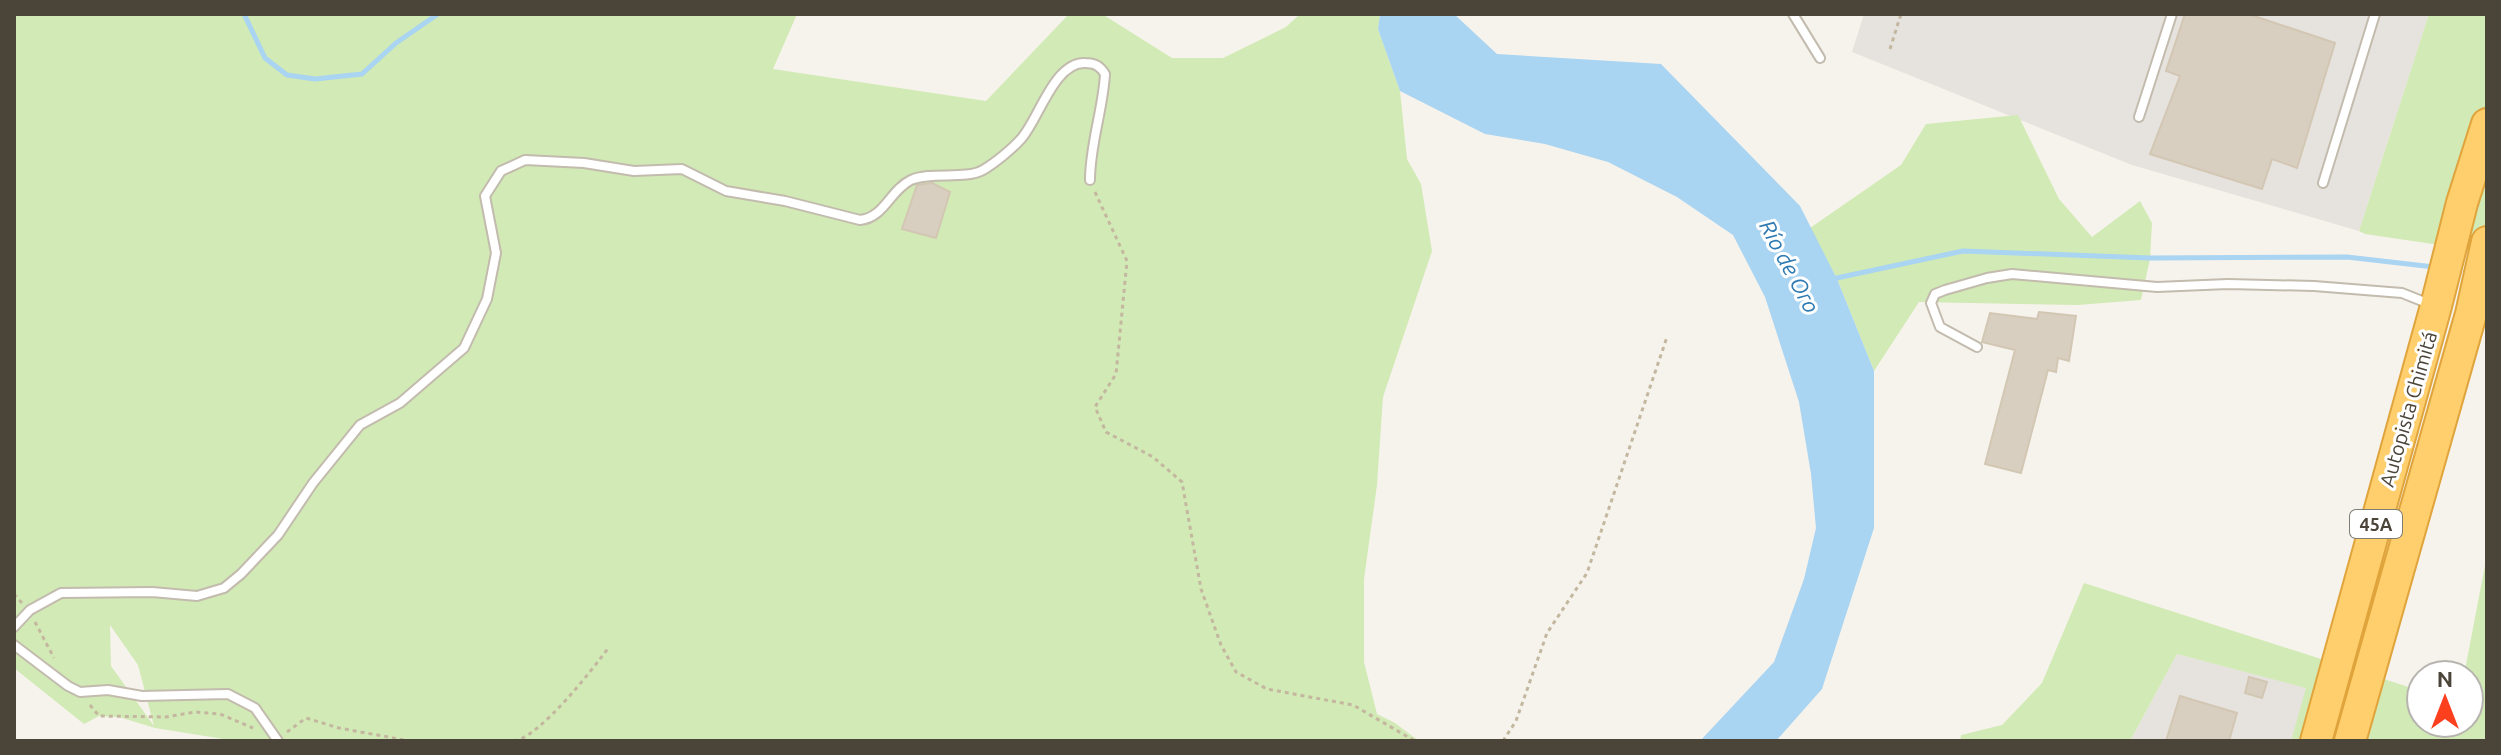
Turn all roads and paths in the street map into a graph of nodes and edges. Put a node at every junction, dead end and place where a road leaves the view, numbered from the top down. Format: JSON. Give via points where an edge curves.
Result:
{"nodes":[{"id":1,"x":1793,"y":14,"type":"edge"},
{"id":2,"x":1901,"y":14,"type":"edge"},
{"id":3,"x":2172,"y":14,"type":"edge"},
{"id":4,"x":2375,"y":14,"type":"edge"},
{"id":5,"x":1890,"y":49,"type":"dead end"},
{"id":6,"x":1820,"y":58,"type":"dead end"},
{"id":7,"x":2139,"y":117,"type":"dead end"},
{"id":8,"x":2487,"y":124,"type":"edge"},
{"id":9,"x":1090,"y":180,"type":"joint"},
{"id":10,"x":2323,"y":183,"type":"dead end"},
{"id":11,"x":2487,"y":242,"type":"edge"},
{"id":12,"x":2436,"y":306,"type":"junction"},
{"id":13,"x":1667,"y":337,"type":"dead end"},
{"id":14,"x":1977,"y":347,"type":"dead end"},
{"id":15,"x":14,"y":627,"type":"edge"},
{"id":16,"x":14,"y":645,"type":"edge"},
{"id":17,"x":609,"y":647,"type":"dead end"},
{"id":18,"x":278,"y":741,"type":"edge"},
{"id":19,"x":514,"y":741,"type":"edge"},
{"id":20,"x":1415,"y":741,"type":"edge"},
{"id":21,"x":1503,"y":741,"type":"edge"},
{"id":22,"x":2316,"y":741,"type":"edge"},
{"id":23,"x":2350,"y":741,"type":"edge"}],
"edges":[{"from":1,"to":6,"type":"lane"},
{"from":2,"to":5,"type":"path"},
{"from":3,"to":7,"type":"lane"},
{"from":4,"to":10,"type":"lane"},
{"from":8,"to":12,"type":"highway","name":"Autopista Chimitá","number":"45A"},
{"from":9,"to":15,"type":"lane","via":[[1105,74],[1092,63],[1078,63],[1063,73],[1021,139],[981,171],[914,178],[868,219],[726,191],[682,169],[634,171],[525,160],[501,171],[485,196],[496,253],[487,299],[464,348],[400,403],[360,425],[278,535],[241,574],[224,588],[197,596],[61,593],[30,610]]},
{"from":9,"to":20,"type":"path","via":[[1127,261],[1116,374],[1095,407],[1106,432],[1153,457],[1182,482],[1201,589],[1236,672],[1267,689],[1353,705]]},
{"from":11,"to":23,"type":"highway","name":"Autopista Chimitá","number":"45A"},
{"from":12,"to":14,"type":"lane","via":[[2402,293],[2314,286],[2157,287],[2012,274],[1935,294],[1931,303],[1940,327]]},
{"from":12,"to":22,"type":"highway","name":"Autopista Chimitá","number":"45A"},
{"from":13,"to":21,"type":"path","via":[[1587,573],[1547,633],[1516,721]]},
{"from":16,"to":18,"type":"lane","via":[[80,692],[228,694],[255,708]]},
{"from":17,"to":19,"type":"path","via":[[552,713],[524,739]]}]}
